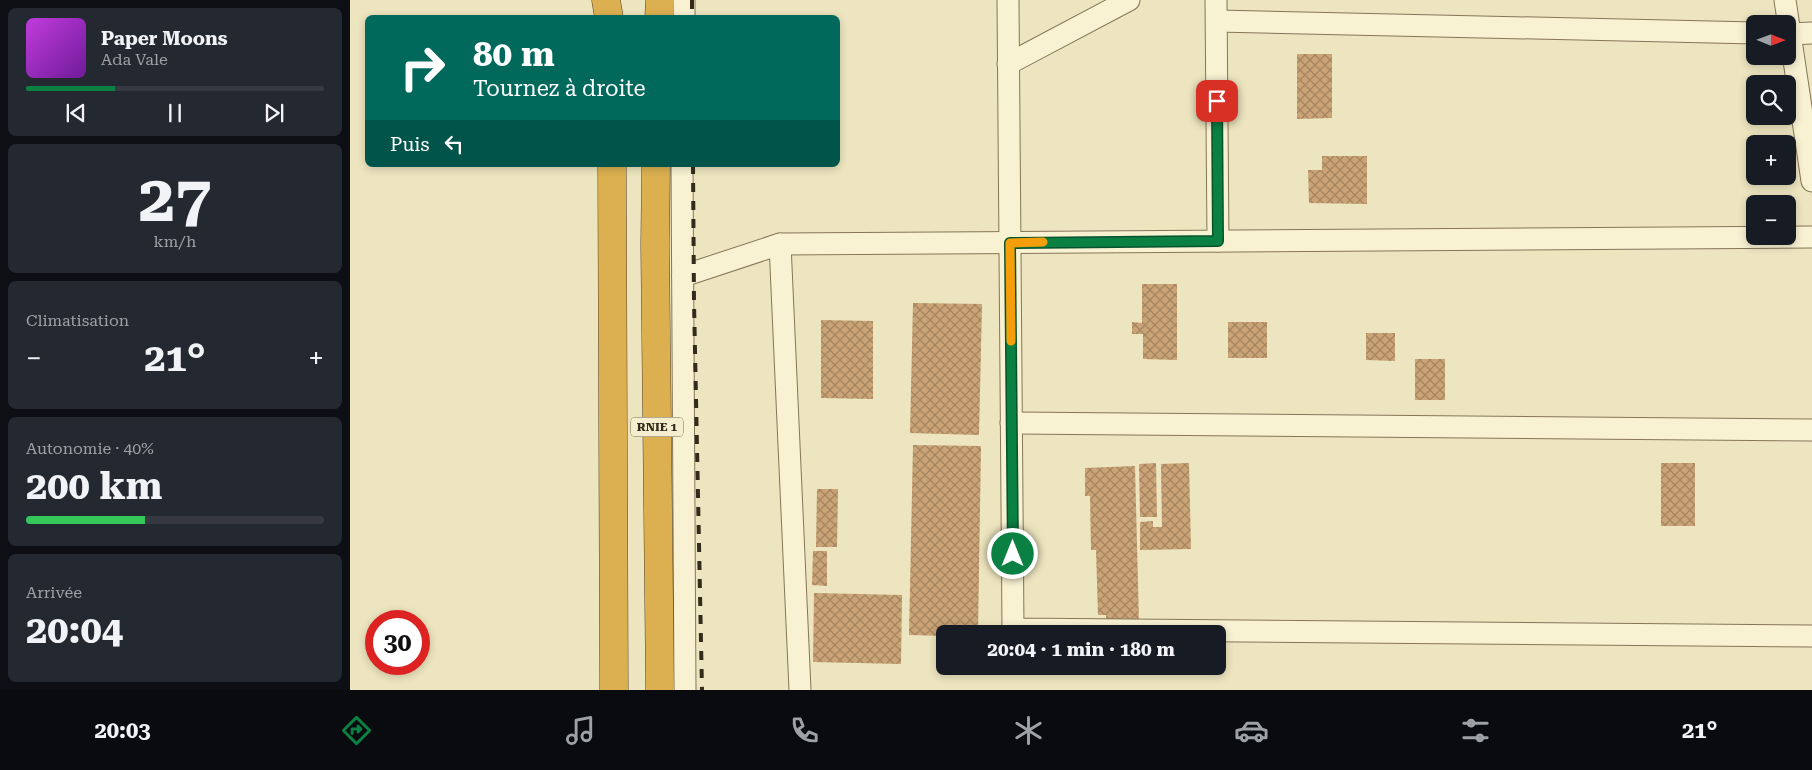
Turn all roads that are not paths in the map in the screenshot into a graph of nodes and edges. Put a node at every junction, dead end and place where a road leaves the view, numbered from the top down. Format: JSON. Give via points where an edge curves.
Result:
{"nodes":[{"id":1,"x":606,"y":0,"type":"edge"},
{"id":2,"x":660,"y":0,"type":"edge"},
{"id":3,"x":684,"y":0,"type":"edge"},
{"id":4,"x":1008,"y":0,"type":"edge"},
{"id":5,"x":1129,"y":0,"type":"edge"},
{"id":6,"x":1216,"y":0,"type":"edge"},
{"id":7,"x":1784,"y":0,"type":"edge"},
{"id":8,"x":608,"y":15,"type":"edge"},
{"id":9,"x":659,"y":15,"type":"edge"},
{"id":10,"x":684,"y":15,"type":"edge"},
{"id":11,"x":1786,"y":15,"type":"edge"},
{"id":12,"x":1217,"y":21,"type":"junction"},
{"id":13,"x":1746,"y":33,"type":"edge"},
{"id":14,"x":1812,"y":33,"type":"edge"},
{"id":15,"x":1796,"y":34,"type":"edge"},
{"id":16,"x":1008,"y":64,"type":"junction"},
{"id":17,"x":1793,"y":65,"type":"edge"},
{"id":18,"x":612,"y":167,"type":"edge"},
{"id":19,"x":656,"y":167,"type":"edge"},
{"id":20,"x":682,"y":167,"type":"edge"},
{"id":21,"x":1812,"y":180,"type":"edge"},
{"id":22,"x":1812,"y":237,"type":"edge"},
{"id":23,"x":1218,"y":241,"type":"junction"},
{"id":24,"x":1010,"y":243,"type":"junction"},
{"id":25,"x":780,"y":244,"type":"junction"},
{"id":26,"x":683,"y":276,"type":"junction"},
{"id":27,"x":1012,"y":423,"type":"junction"},
{"id":28,"x":1812,"y":430,"type":"edge"},
{"id":29,"x":1812,"y":636,"type":"edge"},
{"id":30,"x":614,"y":690,"type":"edge"},
{"id":31,"x":660,"y":690,"type":"edge"},
{"id":32,"x":686,"y":690,"type":"edge"},
{"id":33,"x":800,"y":690,"type":"edge"}],
"edges":[{"from":1,"to":8,"type":"highway"},
{"from":2,"to":9,"type":"highway"},
{"from":3,"to":10,"type":"street"},
{"from":4,"to":16,"type":"street"},
{"from":5,"to":16,"type":"street"},
{"from":6,"to":12,"type":"street"},
{"from":7,"to":11,"type":"street"},
{"from":12,"to":13,"type":"street"},
{"from":12,"to":23,"type":"street"},
{"from":14,"to":15,"type":"street"},
{"from":16,"to":24,"type":"street"},
{"from":17,"to":21,"type":"street"},
{"from":18,"to":30,"type":"highway","number":"RNIE 1"},
{"from":19,"to":31,"type":"highway","number":"RNIE 1"},
{"from":20,"to":26,"type":"street"},
{"from":22,"to":23,"type":"street"},
{"from":23,"to":24,"type":"street"},
{"from":24,"to":25,"type":"street"},
{"from":24,"to":27,"type":"street"},
{"from":25,"to":26,"type":"street"},
{"from":25,"to":33,"type":"street"},
{"from":26,"to":32,"type":"street"},
{"from":27,"to":28,"type":"street"},
{"from":27,"to":29,"type":"street","via":[[1013,629]]}]}
